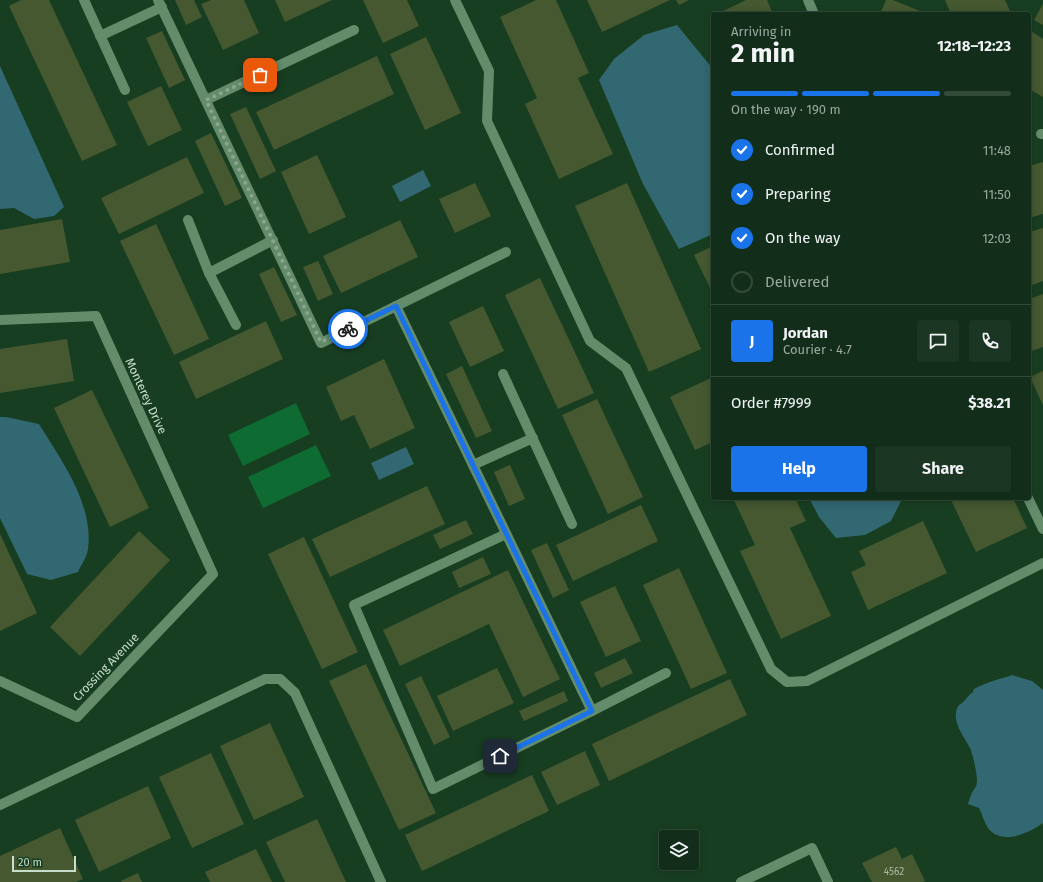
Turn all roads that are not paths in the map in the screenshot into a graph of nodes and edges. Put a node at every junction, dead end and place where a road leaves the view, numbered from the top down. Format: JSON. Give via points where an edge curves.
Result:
{"nodes":[{"id":1,"x":84,"y":0,"type":"edge"},
{"id":2,"x":455,"y":0,"type":"edge"},
{"id":3,"x":808,"y":0,"type":"edge"},
{"id":4,"x":160,"y":3,"type":"edge"},
{"id":5,"x":813,"y":12,"type":"edge"},
{"id":6,"x":354,"y":30,"type":"dead end"},
{"id":7,"x":100,"y":36,"type":"junction"},
{"id":8,"x":126,"y":90,"type":"dead end"},
{"id":9,"x":206,"y":100,"type":"junction"},
{"id":10,"x":188,"y":220,"type":"dead end"},
{"id":11,"x":273,"y":240,"type":"junction"},
{"id":12,"x":506,"y":252,"type":"dead end"},
{"id":13,"x":209,"y":272,"type":"junction"},
{"id":14,"x":396,"y":306,"type":"junction"},
{"id":15,"x":0,"y":320,"type":"edge"},
{"id":16,"x":236,"y":325,"type":"dead end"},
{"id":17,"x":503,"y":374,"type":"dead end"},
{"id":18,"x":533,"y":438,"type":"junction"},
{"id":19,"x":473,"y":464,"type":"junction"},
{"id":20,"x":1029,"y":500,"type":"edge"},
{"id":21,"x":572,"y":524,"type":"dead end"},
{"id":22,"x":1043,"y":529,"type":"edge"},
{"id":23,"x":506,"y":534,"type":"junction"},
{"id":24,"x":1043,"y":563,"type":"edge"},
{"id":25,"x":213,"y":574,"type":"joint"},
{"id":26,"x":666,"y":673,"type":"dead end"},
{"id":27,"x":0,"y":681,"type":"edge"},
{"id":28,"x":592,"y":711,"type":"junction"},
{"id":29,"x":0,"y":805,"type":"edge"},
{"id":30,"x":381,"y":882,"type":"edge"},
{"id":31,"x":741,"y":882,"type":"edge"},
{"id":32,"x":828,"y":882,"type":"edge"}],
"edges":[{"from":1,"to":7,"type":"lane"},
{"from":2,"to":24,"type":"lane","via":[[489,71],[486,121],[590,341],[626,368],[771,669],[787,682],[807,681]]},
{"from":3,"to":5,"type":"lane"},
{"from":4,"to":7,"type":"lane"},
{"from":4,"to":9,"type":"lane"},
{"from":6,"to":9,"type":"lane"},
{"from":7,"to":8,"type":"lane"},
{"from":9,"to":11,"type":"lane"},
{"from":10,"to":13,"type":"lane"},
{"from":11,"to":13,"type":"lane"},
{"from":11,"to":14,"type":"lane","via":[[321,342]]},
{"from":12,"to":14,"type":"lane"},
{"from":13,"to":16,"type":"lane"},
{"from":14,"to":19,"type":"lane"},
{"from":15,"to":25,"type":"lane","name":"Monterey Drive","via":[[96,316]]},
{"from":17,"to":18,"type":"lane"},
{"from":18,"to":19,"type":"lane"},
{"from":18,"to":21,"type":"lane"},
{"from":19,"to":23,"type":"lane"},
{"from":20,"to":22,"type":"lane"},
{"from":23,"to":28,"type":"lane"},
{"from":23,"to":28,"type":"lane","via":[[354,605],[433,789]]},
{"from":25,"to":27,"type":"lane","name":"Crossing Avenue","via":[[77,716]]},
{"from":26,"to":28,"type":"lane"},
{"from":29,"to":30,"type":"lane","via":[[265,679],[280,679],[295,693]]},
{"from":31,"to":32,"type":"lane","via":[[812,848]]}]}
